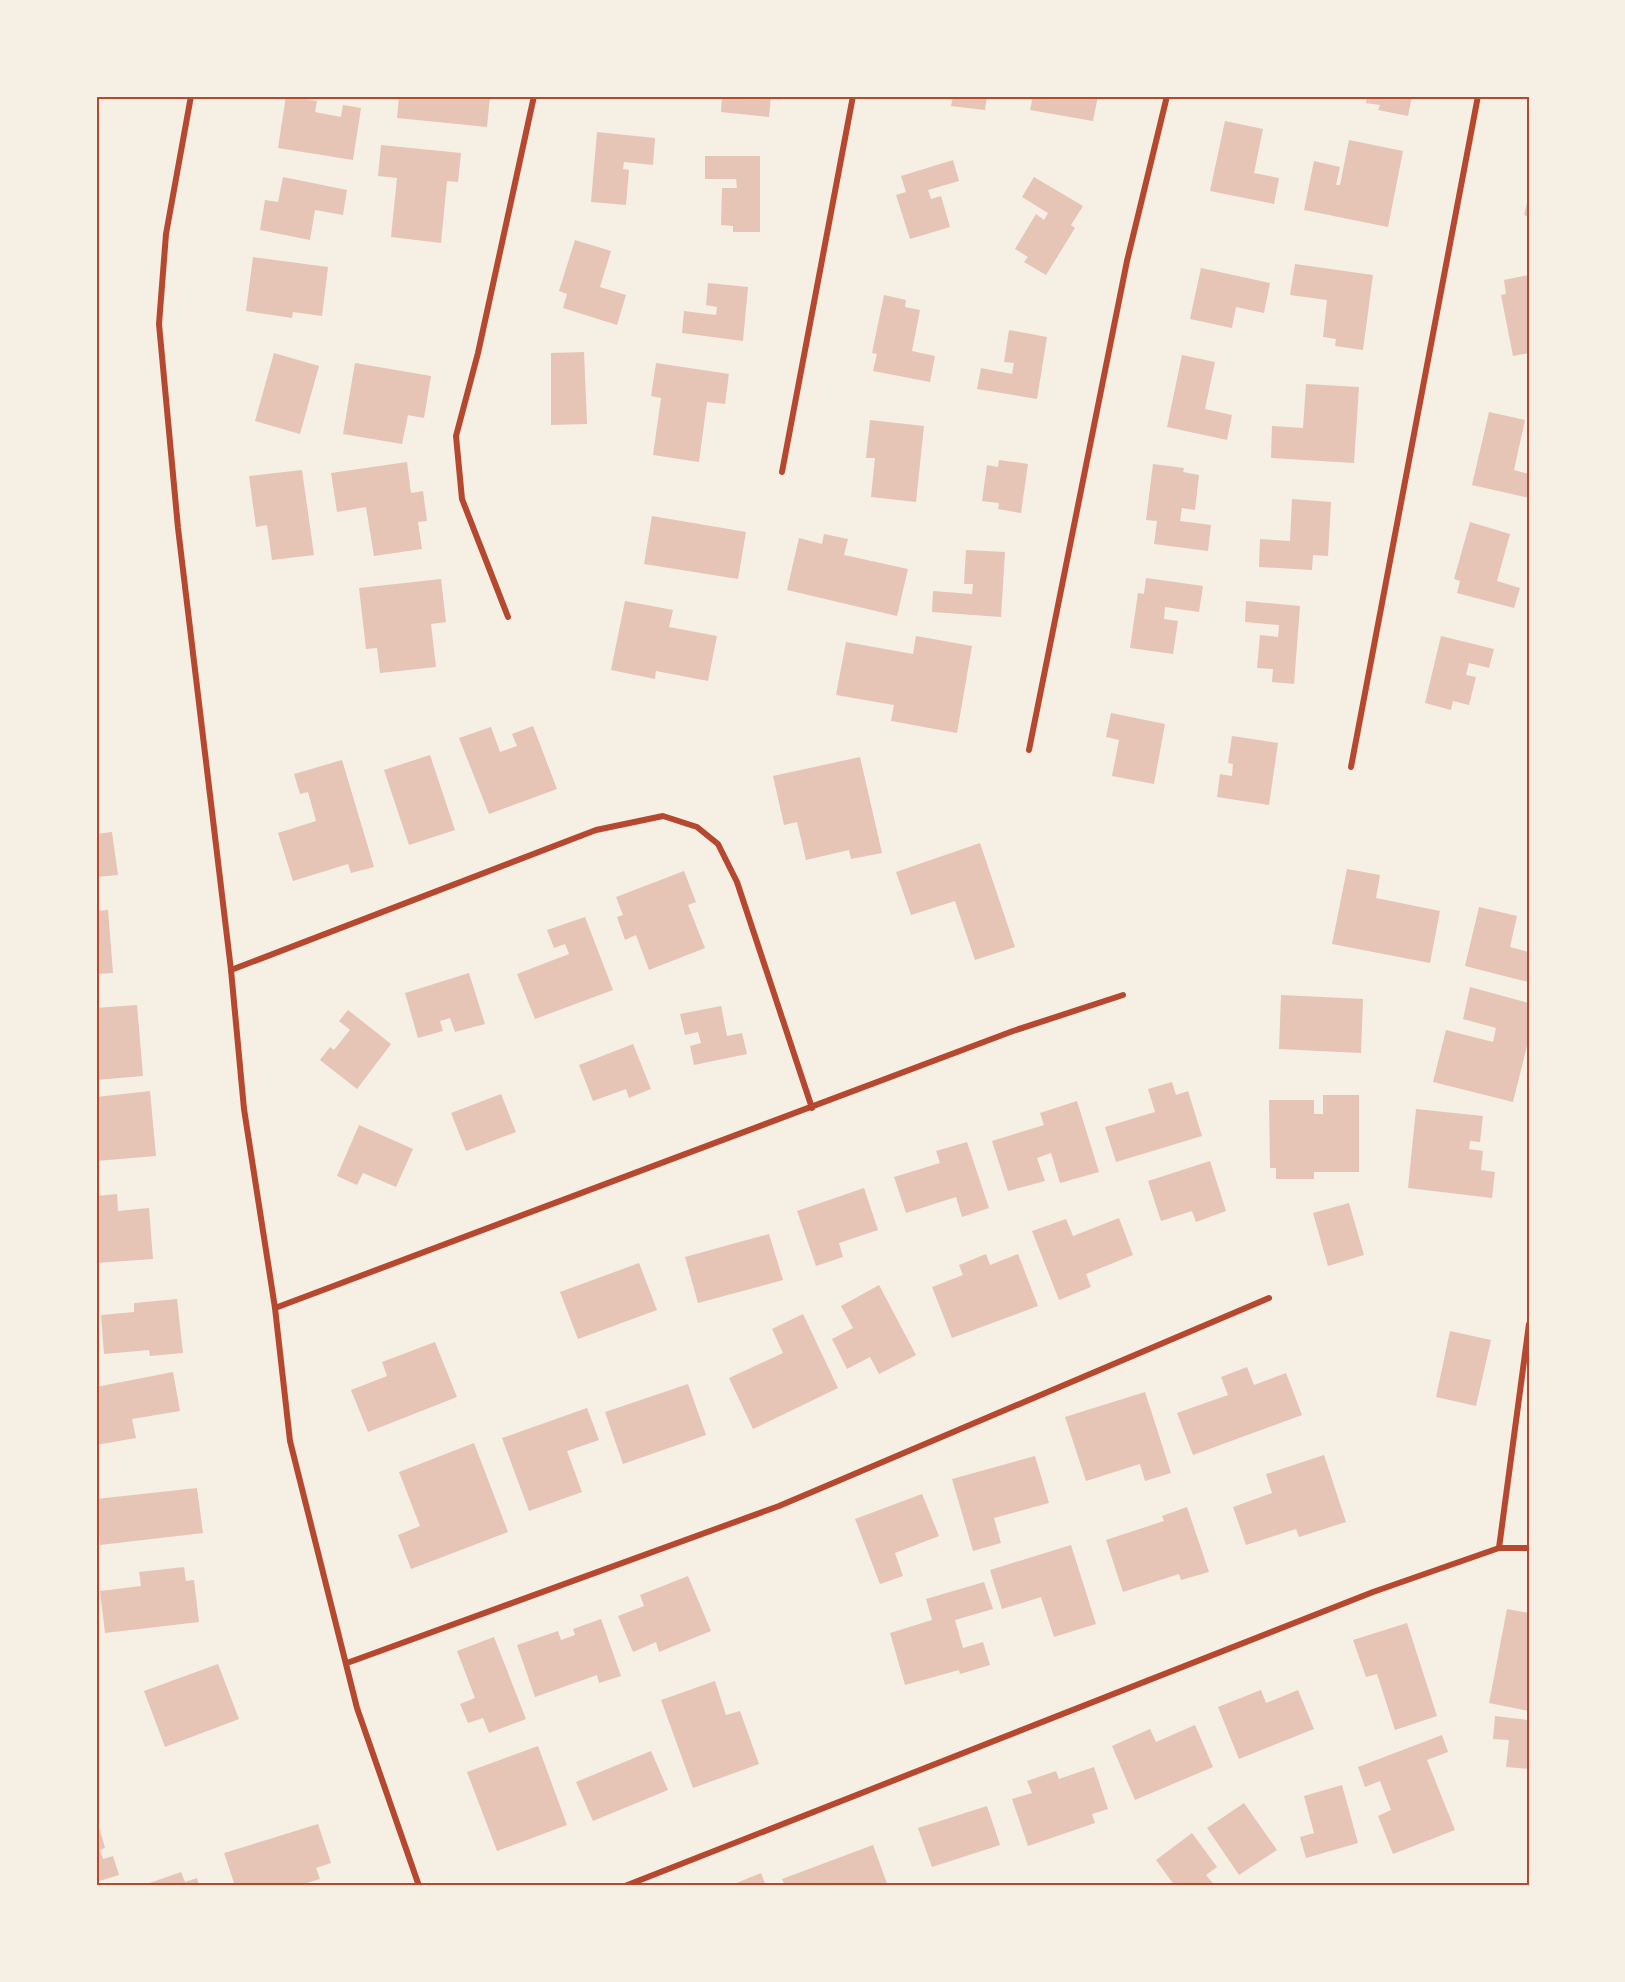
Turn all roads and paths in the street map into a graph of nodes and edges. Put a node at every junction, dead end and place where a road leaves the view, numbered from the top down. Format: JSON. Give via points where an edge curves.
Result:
{"nodes":[{"id":1,"x":191,"y":96,"type":"edge"},
{"id":2,"x":534,"y":96,"type":"edge"},
{"id":3,"x":853,"y":96,"type":"edge"},
{"id":4,"x":1167,"y":96,"type":"edge"},
{"id":5,"x":1478,"y":96,"type":"edge"},
{"id":6,"x":782,"y":472,"type":"dead end"},
{"id":7,"x":508,"y":617,"type":"dead end"},
{"id":8,"x":1029,"y":750,"type":"dead end"},
{"id":9,"x":1351,"y":766,"type":"dead end"},
{"id":10,"x":231,"y":970,"type":"junction"},
{"id":11,"x":1123,"y":995,"type":"dead end"},
{"id":12,"x":812,"y":1108,"type":"junction"},
{"id":13,"x":1269,"y":1298,"type":"dead end"},
{"id":14,"x":275,"y":1308,"type":"junction"},
{"id":15,"x":1529,"y":1324,"type":"edge"},
{"id":16,"x":1499,"y":1548,"type":"junction"},
{"id":17,"x":1529,"y":1548,"type":"edge"},
{"id":18,"x":347,"y":1663,"type":"junction"},
{"id":19,"x":419,"y":1886,"type":"edge"},
{"id":20,"x":624,"y":1886,"type":"edge"}],
"edges":[{"from":1,"to":10,"type":"street","via":[[166,234],[159,324],[178,528]]},
{"from":2,"to":7,"type":"street","via":[[456,436],[462,499]]},
{"from":3,"to":6,"type":"street"},
{"from":4,"to":8,"type":"street","via":[[1127,261]]},
{"from":5,"to":9,"type":"street"},
{"from":10,"to":12,"type":"street","via":[[596,830],[663,816],[697,827],[718,844],[737,882]]},
{"from":10,"to":14,"type":"street","via":[[244,1109]]},
{"from":11,"to":12,"type":"street","via":[[1013,1031]]},
{"from":12,"to":14,"type":"street"},
{"from":13,"to":18,"type":"street","via":[[779,1506]]},
{"from":14,"to":18,"type":"street","via":[[290,1441]]},
{"from":15,"to":16,"type":"street"},
{"from":16,"to":17,"type":"street"},
{"from":16,"to":20,"type":"street","via":[[1362,1596]]},
{"from":18,"to":19,"type":"street","via":[[357,1708]]}]}
